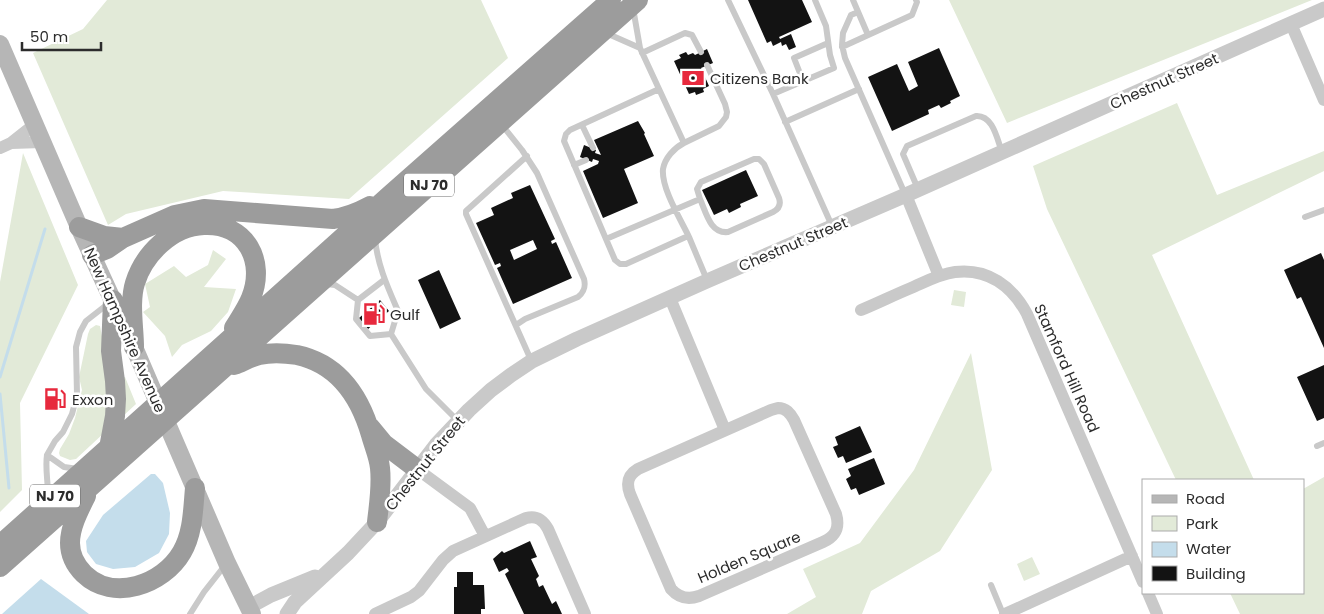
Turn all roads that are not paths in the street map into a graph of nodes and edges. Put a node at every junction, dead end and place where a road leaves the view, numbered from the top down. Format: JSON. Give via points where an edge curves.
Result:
{"nodes":[{"id":1,"x":611,"y":0,"type":"edge"},
{"id":2,"x":728,"y":0,"type":"edge"},
{"id":3,"x":815,"y":0,"type":"edge"},
{"id":4,"x":853,"y":0,"type":"edge"},
{"id":5,"x":916,"y":0,"type":"edge"},
{"id":6,"x":635,"y":2,"type":"edge"},
{"id":7,"x":1324,"y":10,"type":"edge"},
{"id":8,"x":858,"y":12,"type":"junction"},
{"id":9,"x":1291,"y":24,"type":"junction"},
{"id":10,"x":603,"y":31,"type":"junction"},
{"id":11,"x":868,"y":35,"type":"junction"},
{"id":12,"x":828,"y":43,"type":"junction"},
{"id":13,"x":0,"y":44,"type":"edge"},
{"id":14,"x":842,"y":48,"type":"junction"},
{"id":15,"x":641,"y":51,"type":"junction"},
{"id":16,"x":701,"y":52,"type":"dead end"},
{"id":17,"x":707,"y":65,"type":"dead end"},
{"id":18,"x":804,"y":81,"type":"junction"},
{"id":19,"x":659,"y":89,"type":"junction"},
{"id":20,"x":859,"y":89,"type":"junction"},
{"id":21,"x":773,"y":94,"type":"junction"},
{"id":22,"x":1324,"y":100,"type":"edge"},
{"id":23,"x":500,"y":122,"type":"junction"},
{"id":24,"x":785,"y":122,"type":"junction"},
{"id":25,"x":35,"y":124,"type":"junction"},
{"id":26,"x":582,"y":125,"type":"junction"},
{"id":27,"x":42,"y":142,"type":"junction"},
{"id":28,"x":684,"y":143,"type":"junction"},
{"id":29,"x":6,"y":145,"type":"edge"},
{"id":30,"x":593,"y":148,"type":"dead end"},
{"id":31,"x":1002,"y":152,"type":"junction"},
{"id":32,"x":527,"y":156,"type":"junction"},
{"id":33,"x":586,"y":160,"type":"dead end"},
{"id":34,"x":574,"y":165,"type":"junction"},
{"id":35,"x":912,"y":192,"type":"junction"},
{"id":36,"x":389,"y":196,"type":"junction"},
{"id":37,"x":700,"y":199,"type":"junction"},
{"id":38,"x":675,"y":209,"type":"junction"},
{"id":39,"x":1324,"y":210,"type":"edge"},
{"id":40,"x":1306,"y":217,"type":"dead end"},
{"id":41,"x":79,"y":227,"type":"junction"},
{"id":42,"x":832,"y":227,"type":"junction"},
{"id":43,"x":375,"y":233,"type":"junction"},
{"id":44,"x":688,"y":236,"type":"junction"},
{"id":45,"x":124,"y":238,"type":"junction"},
{"id":46,"x":606,"y":239,"type":"junction"},
{"id":47,"x":92,"y":255,"type":"junction"},
{"id":48,"x":939,"y":276,"type":"junction"},
{"id":49,"x":384,"y":280,"type":"junction"},
{"id":50,"x":707,"y":281,"type":"junction"},
{"id":51,"x":320,"y":282,"type":"junction"},
{"id":52,"x":670,"y":298,"type":"junction"},
{"id":53,"x":113,"y":300,"type":"junction"},
{"id":54,"x":358,"y":300,"type":"junction"},
{"id":55,"x":861,"y":310,"type":"dead end"},
{"id":56,"x":516,"y":325,"type":"junction"},
{"id":57,"x":391,"y":334,"type":"junction"},
{"id":58,"x":134,"y":347,"type":"junction"},
{"id":59,"x":221,"y":347,"type":"junction"},
{"id":60,"x":532,"y":361,"type":"junction"},
{"id":61,"x":221,"y":371,"type":"junction"},
{"id":62,"x":162,"y":412,"type":"junction"},
{"id":63,"x":458,"y":421,"type":"junction"},
{"id":64,"x":368,"y":424,"type":"junction"},
{"id":65,"x":725,"y":430,"type":"junction"},
{"id":66,"x":109,"y":448,"type":"junction"},
{"id":67,"x":47,"y":455,"type":"junction"},
{"id":68,"x":417,"y":469,"type":"junction"},
{"id":69,"x":87,"y":479,"type":"junction"},
{"id":70,"x":195,"y":488,"type":"junction"},
{"id":71,"x":48,"y":502,"type":"junction"},
{"id":72,"x":377,"y":522,"type":"junction"},
{"id":73,"x":484,"y":536,"type":"junction"},
{"id":74,"x":0,"y":544,"type":"edge"},
{"id":75,"x":1132,"y":556,"type":"junction"},
{"id":76,"x":227,"y":563,"type":"junction"},
{"id":77,"x":0,"y":567,"type":"edge"},
{"id":78,"x":328,"y":571,"type":"junction"},
{"id":79,"x":1142,"y":580,"type":"edge"},
{"id":80,"x":991,"y":585,"type":"dead end"},
{"id":81,"x":1148,"y":594,"type":"edge"},
{"id":82,"x":250,"y":610,"type":"edge"},
{"id":83,"x":190,"y":614,"type":"edge"},
{"id":84,"x":287,"y":614,"type":"edge"},
{"id":85,"x":375,"y":614,"type":"edge"},
{"id":86,"x":585,"y":614,"type":"edge"},
{"id":87,"x":1004,"y":614,"type":"edge"},
{"id":88,"x":1157,"y":614,"type":"edge"}],
"edges":[{"from":1,"to":36,"type":"highway","number":"NJ 70"},
{"from":2,"to":21,"type":"lane"},
{"from":3,"to":12,"type":"lane","via":[[826,26]]},
{"from":4,"to":8,"type":"lane"},
{"from":5,"to":11,"type":"lane","via":[[912,15]]},
{"from":6,"to":10,"type":"highway","number":"NJ 70"},
{"from":6,"to":15,"type":"lane"},
{"from":7,"to":9,"type":"street","name":"Chestnut Street"},
{"from":8,"to":11,"type":"lane"},
{"from":8,"to":14,"type":"lane","via":[[852,15]]},
{"from":9,"to":22,"type":"street"},
{"from":9,"to":31,"type":"street","name":"Chestnut Street"},
{"from":10,"to":15,"type":"lane"},
{"from":10,"to":23,"type":"highway","number":"NJ 70"},
{"from":11,"to":14,"type":"lane"},
{"from":12,"to":18,"type":"lane","via":[[834,68]]},
{"from":12,"to":18,"type":"lane","via":[[794,58]]},
{"from":13,"to":25,"type":"main road","name":"New Hampshire Avenue"},
{"from":14,"to":20,"type":"lane"},
{"from":15,"to":16,"type":"lane","via":[[685,33],[692,35]]},
{"from":15,"to":19,"type":"lane"},
{"from":17,"to":28,"type":"lane","via":[[725,104],[726,117],[719,126]]},
{"from":18,"to":21,"type":"lane"},
{"from":19,"to":26,"type":"lane"},
{"from":19,"to":28,"type":"lane"},
{"from":20,"to":24,"type":"lane"},
{"from":20,"to":35,"type":"lane"},
{"from":21,"to":24,"type":"lane"},
{"from":23,"to":32,"type":"lane"},
{"from":23,"to":43,"type":"highway","number":"NJ 70"},
{"from":24,"to":42,"type":"lane"},
{"from":25,"to":27,"type":"main road","name":"New Hampshire Avenue"},
{"from":25,"to":29,"type":"street"},
{"from":26,"to":30,"type":"lane"},
{"from":26,"to":34,"type":"lane","via":[[567,132],[564,138]]},
{"from":27,"to":29,"type":"street"},
{"from":27,"to":41,"type":"main road","name":"New Hampshire Avenue"},
{"from":28,"to":38,"type":"lane","via":[[670,154],[663,169]]},
{"from":31,"to":35,"type":"street","name":"Chestnut Street"},
{"from":31,"to":35,"type":"lane","via":[[992,125],[982,115],[907,146],[903,154]]},
{"from":32,"to":56,"type":"lane","via":[[466,211]]},
{"from":32,"to":56,"type":"lane","via":[[585,286],[578,297]]},
{"from":33,"to":34,"type":"lane"},
{"from":34,"to":46,"type":"lane"},
{"from":35,"to":42,"type":"street","name":"Chestnut Street"},
{"from":35,"to":48,"type":"street"},
{"from":36,"to":45,"type":"highway","via":[[354,214],[333,220],[196,210],[175,215]]},
{"from":36,"to":59,"type":"highway","number":"NJ 70"},
{"from":37,"to":37,"type":"lane","via":[[697,189],[702,182],[756,158],[764,164],[780,203],[773,212],[722,232],[712,226]]},
{"from":37,"to":38,"type":"lane"},
{"from":38,"to":44,"type":"lane"},
{"from":38,"to":46,"type":"lane"},
{"from":39,"to":40,"type":"lane"},
{"from":41,"to":45,"type":"highway","via":[[104,236]]},
{"from":41,"to":47,"type":"main road","name":"New Hampshire Avenue"},
{"from":42,"to":50,"type":"street","name":"Chestnut Street"},
{"from":43,"to":49,"type":"lane"},
{"from":43,"to":51,"type":"highway","number":"NJ 70"},
{"from":44,"to":46,"type":"lane","via":[[624,264],[616,261]]},
{"from":44,"to":50,"type":"lane"},
{"from":45,"to":47,"type":"highway"},
{"from":47,"to":53,"type":"main road","name":"New Hampshire Avenue"},
{"from":48,"to":55,"type":"street","name":"Stamford Hill Road"},
{"from":48,"to":75,"type":"street","name":"Stamford Hill Road","via":[[967,271],[994,278],[1011,291],[1022,306]]},
{"from":49,"to":54,"type":"lane"},
{"from":49,"to":57,"type":"lane","via":[[398,311]]},
{"from":50,"to":52,"type":"street","name":"Chestnut Street"},
{"from":51,"to":54,"type":"lane","via":[[335,285]]},
{"from":51,"to":61,"type":"highway","number":"NJ 70"},
{"from":52,"to":60,"type":"street","name":"Chestnut Street"},
{"from":52,"to":65,"type":"street"},
{"from":53,"to":58,"type":"main road","name":"New Hampshire Avenue"},
{"from":53,"to":66,"type":"highway","via":[[111,351],[116,399]]},
{"from":53,"to":67,"type":"lane","via":[[86,321],[80,332],[75,366],[77,395],[72,414]]},
{"from":54,"to":57,"type":"lane","via":[[356,319],[370,336]]},
{"from":56,"to":60,"type":"lane"},
{"from":57,"to":63,"type":"lane","via":[[426,389]]},
{"from":58,"to":59,"type":"highway","via":[[134,286],[145,262],[164,240],[190,227],[202,225],[221,227],[241,237],[256,263],[251,299]]},
{"from":58,"to":62,"type":"main road","name":"New Hampshire Avenue"},
{"from":59,"to":62,"type":"highway","number":"NJ 70"},
{"from":60,"to":63,"type":"street","name":"Chestnut Street","via":[[491,390]]},
{"from":61,"to":62,"type":"highway","number":"NJ 70"},
{"from":61,"to":64,"type":"highway","via":[[258,355],[291,354],[316,360],[344,382]]},
{"from":62,"to":66,"type":"highway","number":"NJ 70"},
{"from":62,"to":69,"type":"highway","number":"NJ 70"},
{"from":62,"to":70,"type":"main road","name":"New Hampshire Avenue"},
{"from":63,"to":68,"type":"street","name":"Chestnut Street"},
{"from":64,"to":68,"type":"highway","via":[[384,444]]},
{"from":64,"to":72,"type":"highway","via":[[380,467]]},
{"from":65,"to":65,"type":"street","name":"Holden Square","via":[[635,470],[628,482],[630,494],[671,589],[683,598],[695,598],[824,542],[838,527],[836,514],[787,411],[774,409]]},
{"from":66,"to":69,"type":"highway","number":"NJ 70"},
{"from":67,"to":69,"type":"lane"},
{"from":67,"to":71,"type":"lane"},
{"from":68,"to":72,"type":"street","name":"Chestnut Street"},
{"from":68,"to":73,"type":"street","via":[[470,508]]},
{"from":69,"to":70,"type":"highway","via":[[71,536],[72,556],[91,580],[99,585],[122,589],[136,587],[163,574],[182,553],[191,527]]},
{"from":69,"to":71,"type":"highway","number":"NJ 70"},
{"from":69,"to":77,"type":"highway","number":"NJ 70"},
{"from":70,"to":76,"type":"main road","name":"New Hampshire Avenue"},
{"from":71,"to":74,"type":"highway","number":"NJ 70"},
{"from":72,"to":78,"type":"street","name":"Chestnut Street"},
{"from":73,"to":85,"type":"street","via":[[452,550],[419,591]]},
{"from":73,"to":86,"type":"street","via":[[526,518],[542,520]]},
{"from":75,"to":79,"type":"street","name":"Stamford Hill Road"},
{"from":75,"to":87,"type":"street"},
{"from":76,"to":82,"type":"main road","name":"New Hampshire Avenue"},
{"from":76,"to":83,"type":"lane"},
{"from":78,"to":82,"type":"street","name":"Chestnut Street","via":[[271,595]]},
{"from":78,"to":84,"type":"street","name":"Chestnut Street","via":[[294,602]]},
{"from":80,"to":87,"type":"lane"},
{"from":81,"to":88,"type":"street"}]}
